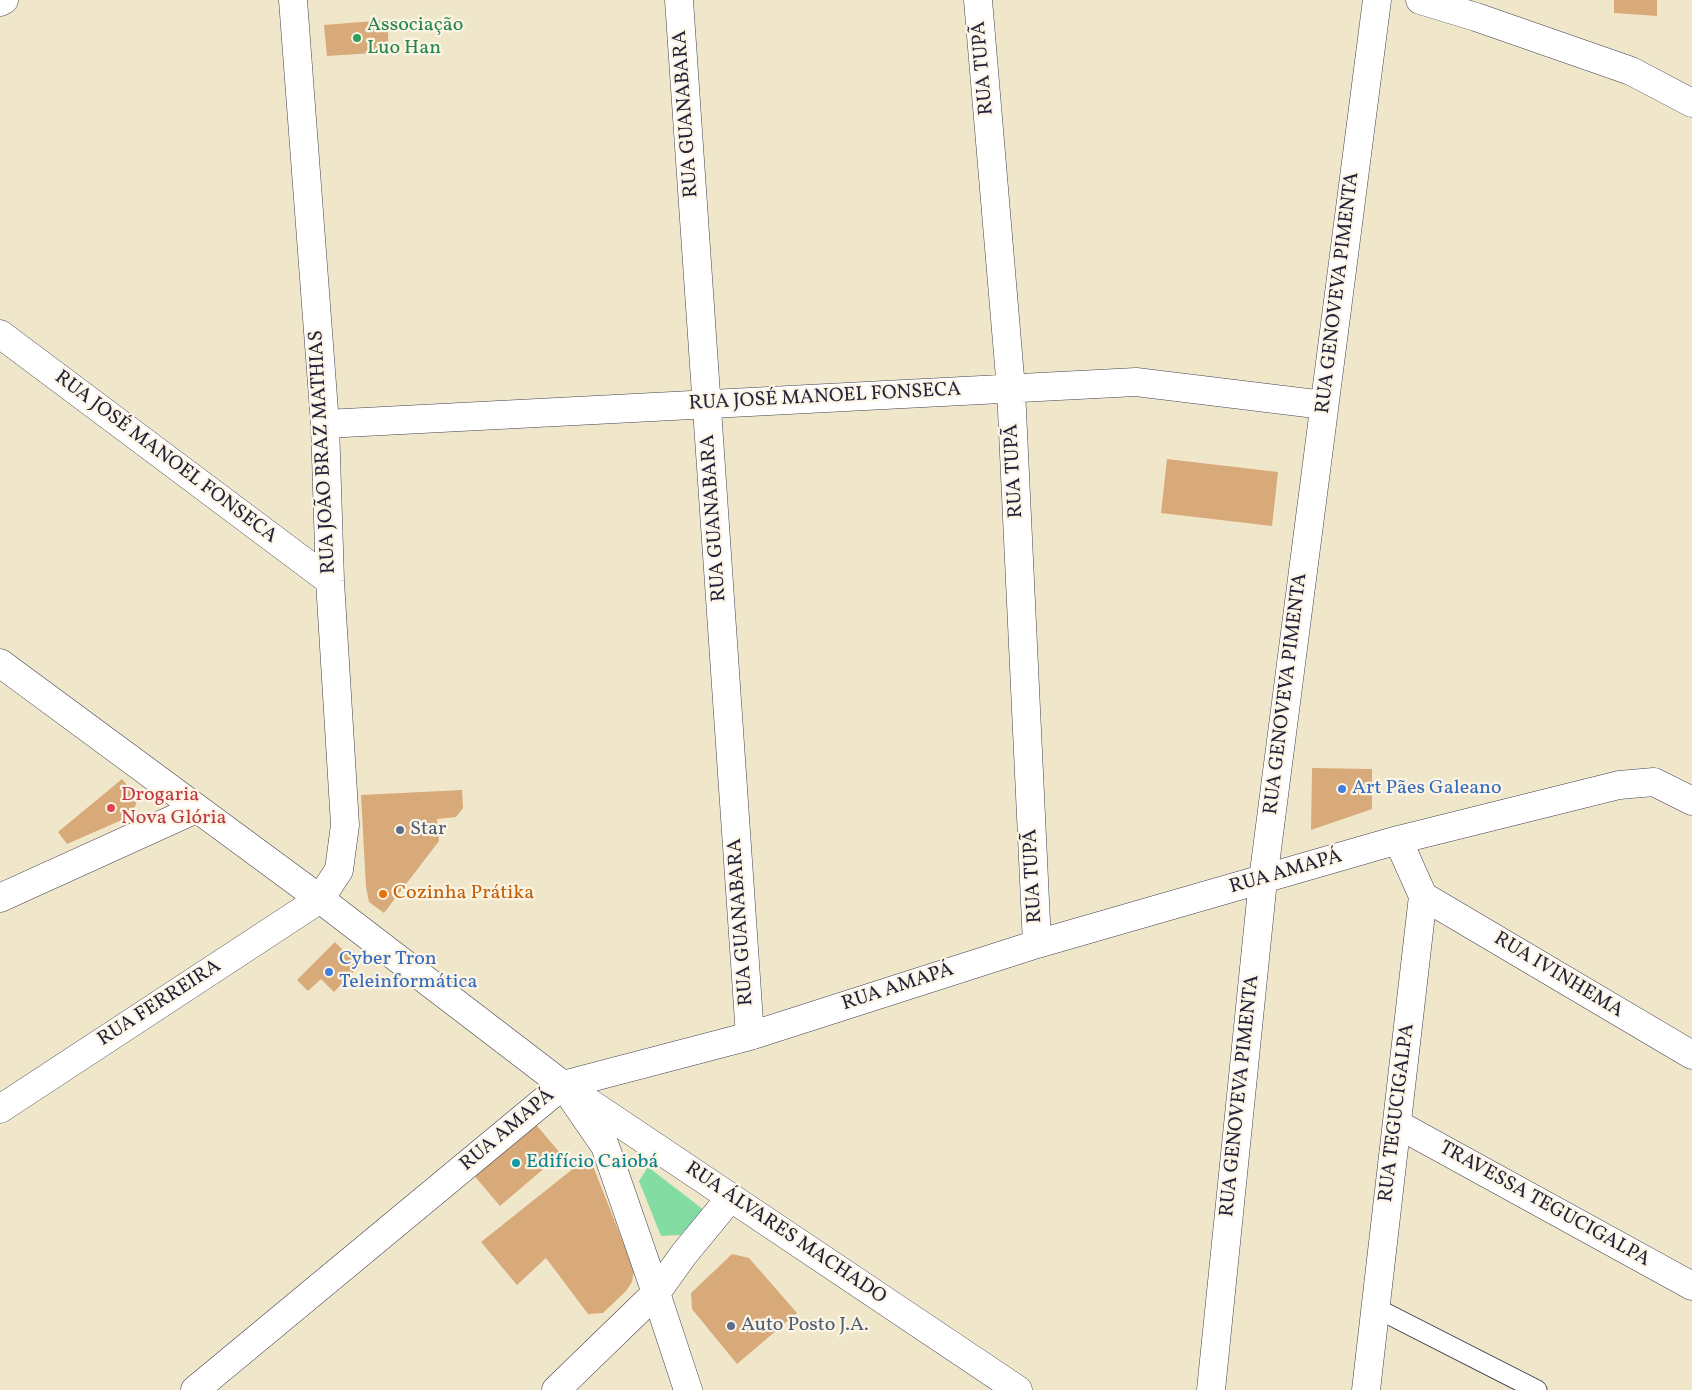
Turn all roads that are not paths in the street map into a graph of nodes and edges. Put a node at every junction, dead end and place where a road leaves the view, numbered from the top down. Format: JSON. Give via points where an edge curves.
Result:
{"nodes":[{"id":1,"x":4,"y":0,"type":"edge"},
{"id":2,"x":293,"y":0,"type":"edge"},
{"id":3,"x":679,"y":0,"type":"edge"},
{"id":4,"x":978,"y":0,"type":"edge"},
{"id":5,"x":1378,"y":0,"type":"edge"},
{"id":6,"x":1420,"y":0,"type":"edge"},
{"id":7,"x":0,"y":2,"type":"edge"},
{"id":8,"x":1692,"y":103,"type":"edge"},
{"id":9,"x":0,"y":334,"type":"edge"},
{"id":10,"x":1011,"y":389,"type":"junction"},
{"id":11,"x":707,"y":404,"type":"junction"},
{"id":12,"x":1324,"y":405,"type":"junction"},
{"id":13,"x":325,"y":424,"type":"junction"},
{"id":14,"x":330,"y":581,"type":"junction"},
{"id":15,"x":0,"y":663,"type":"edge"},
{"id":16,"x":1692,"y":801,"type":"edge"},
{"id":17,"x":196,"y":809,"type":"junction"},
{"id":18,"x":1398,"y":840,"type":"junction"},
{"id":19,"x":1263,"y":880,"type":"junction"},
{"id":20,"x":1423,"y":896,"type":"junction"},
{"id":21,"x":0,"y":898,"type":"edge"},
{"id":22,"x":320,"y":899,"type":"junction"},
{"id":23,"x":1037,"y":944,"type":"junction"},
{"id":24,"x":750,"y":1036,"type":"junction"},
{"id":25,"x":1692,"y":1055,"type":"edge"},
{"id":26,"x":563,"y":1086,"type":"junction"},
{"id":27,"x":0,"y":1109,"type":"edge"},
{"id":28,"x":1397,"y":1124,"type":"junction"},
{"id":29,"x":731,"y":1197,"type":"junction"},
{"id":30,"x":1692,"y":1286,"type":"edge"},
{"id":31,"x":656,"y":1293,"type":"junction"},
{"id":32,"x":1376,"y":1308,"type":"junction"},
{"id":33,"x":194,"y":1390,"type":"edge"},
{"id":34,"x":556,"y":1390,"type":"edge"},
{"id":35,"x":688,"y":1390,"type":"edge"},
{"id":36,"x":1018,"y":1390,"type":"edge"},
{"id":37,"x":1211,"y":1390,"type":"edge"},
{"id":38,"x":1366,"y":1390,"type":"edge"},
{"id":39,"x":1537,"y":1390,"type":"edge"}],
"edges":[{"from":1,"to":7,"type":"street"},
{"from":2,"to":13,"type":"street","name":"RUA JOÃO BRAZ MATHIAS"},
{"from":3,"to":11,"type":"street","name":"RUA GUANABARA"},
{"from":4,"to":10,"type":"street","name":"RUA TUPÃ"},
{"from":5,"to":12,"type":"street","name":"RUA GENOVEVA PIMENTA"},
{"from":6,"to":8,"type":"street","via":[[1630,71]]},
{"from":9,"to":14,"type":"street","name":"RUA JOSÉ MANOEL FONSECA"},
{"from":10,"to":11,"type":"street","name":"RUA JOSÉ MANOEL FONSECA"},
{"from":10,"to":12,"type":"street","name":"RUA JOSÉ MANOEL FONSECA","via":[[1136,382]]},
{"from":10,"to":23,"type":"street","name":"RUA TUPÃ"},
{"from":11,"to":13,"type":"street","name":"RUA JOSÉ MANOEL FONSECA"},
{"from":11,"to":24,"type":"street","name":"RUA GUANABARA"},
{"from":12,"to":19,"type":"street","name":"RUA GENOVEVA PIMENTA"},
{"from":13,"to":14,"type":"street","name":"RUA JOÃO BRAZ MATHIAS"},
{"from":14,"to":22,"type":"street","name":"RUA JOÃO BRAZ MATHIAS","via":[[344,825],[339,870]]},
{"from":15,"to":17,"type":"street","name":"RUA ÁLVARES MACHADO"},
{"from":16,"to":18,"type":"street","name":"RUA AMAPÁ","via":[[1654,782],[1619,786]]},
{"from":17,"to":21,"type":"street"},
{"from":17,"to":22,"type":"street","name":"RUA ÁLVARES MACHADO"},
{"from":18,"to":19,"type":"street","name":"RUA AMAPÁ"},
{"from":18,"to":20,"type":"street"},
{"from":19,"to":23,"type":"street","name":"RUA AMAPÁ"},
{"from":19,"to":37,"type":"street","name":"RUA GENOVEVA PIMENTA"},
{"from":20,"to":25,"type":"street","name":"RUA IVINHEMA"},
{"from":20,"to":28,"type":"street","name":"RUA TEGUCIGALPA"},
{"from":22,"to":26,"type":"street","name":"RUA ÁLVARES MACHADO"},
{"from":22,"to":27,"type":"street","name":"RUA FERREIRA"},
{"from":23,"to":24,"type":"street","name":"RUA AMAPÁ"},
{"from":24,"to":26,"type":"street","name":"RUA AMAPÁ"},
{"from":26,"to":29,"type":"street","name":"RUA ÁLVARES MACHADO"},
{"from":26,"to":31,"type":"street","via":[[605,1146]]},
{"from":26,"to":33,"type":"street","name":"RUA AMAPÁ"},
{"from":28,"to":30,"type":"street","name":"TRAVESSA TEGUCIGALPA"},
{"from":28,"to":32,"type":"street","name":"RUA TEGUCIGALPA"},
{"from":29,"to":31,"type":"street"},
{"from":29,"to":36,"type":"street","name":"RUA ÁLVARES MACHADO"},
{"from":31,"to":34,"type":"street"},
{"from":31,"to":35,"type":"street"},
{"from":32,"to":38,"type":"street","name":"RUA TEGUCIGALPA"},
{"from":32,"to":39,"type":"lane"}]}
